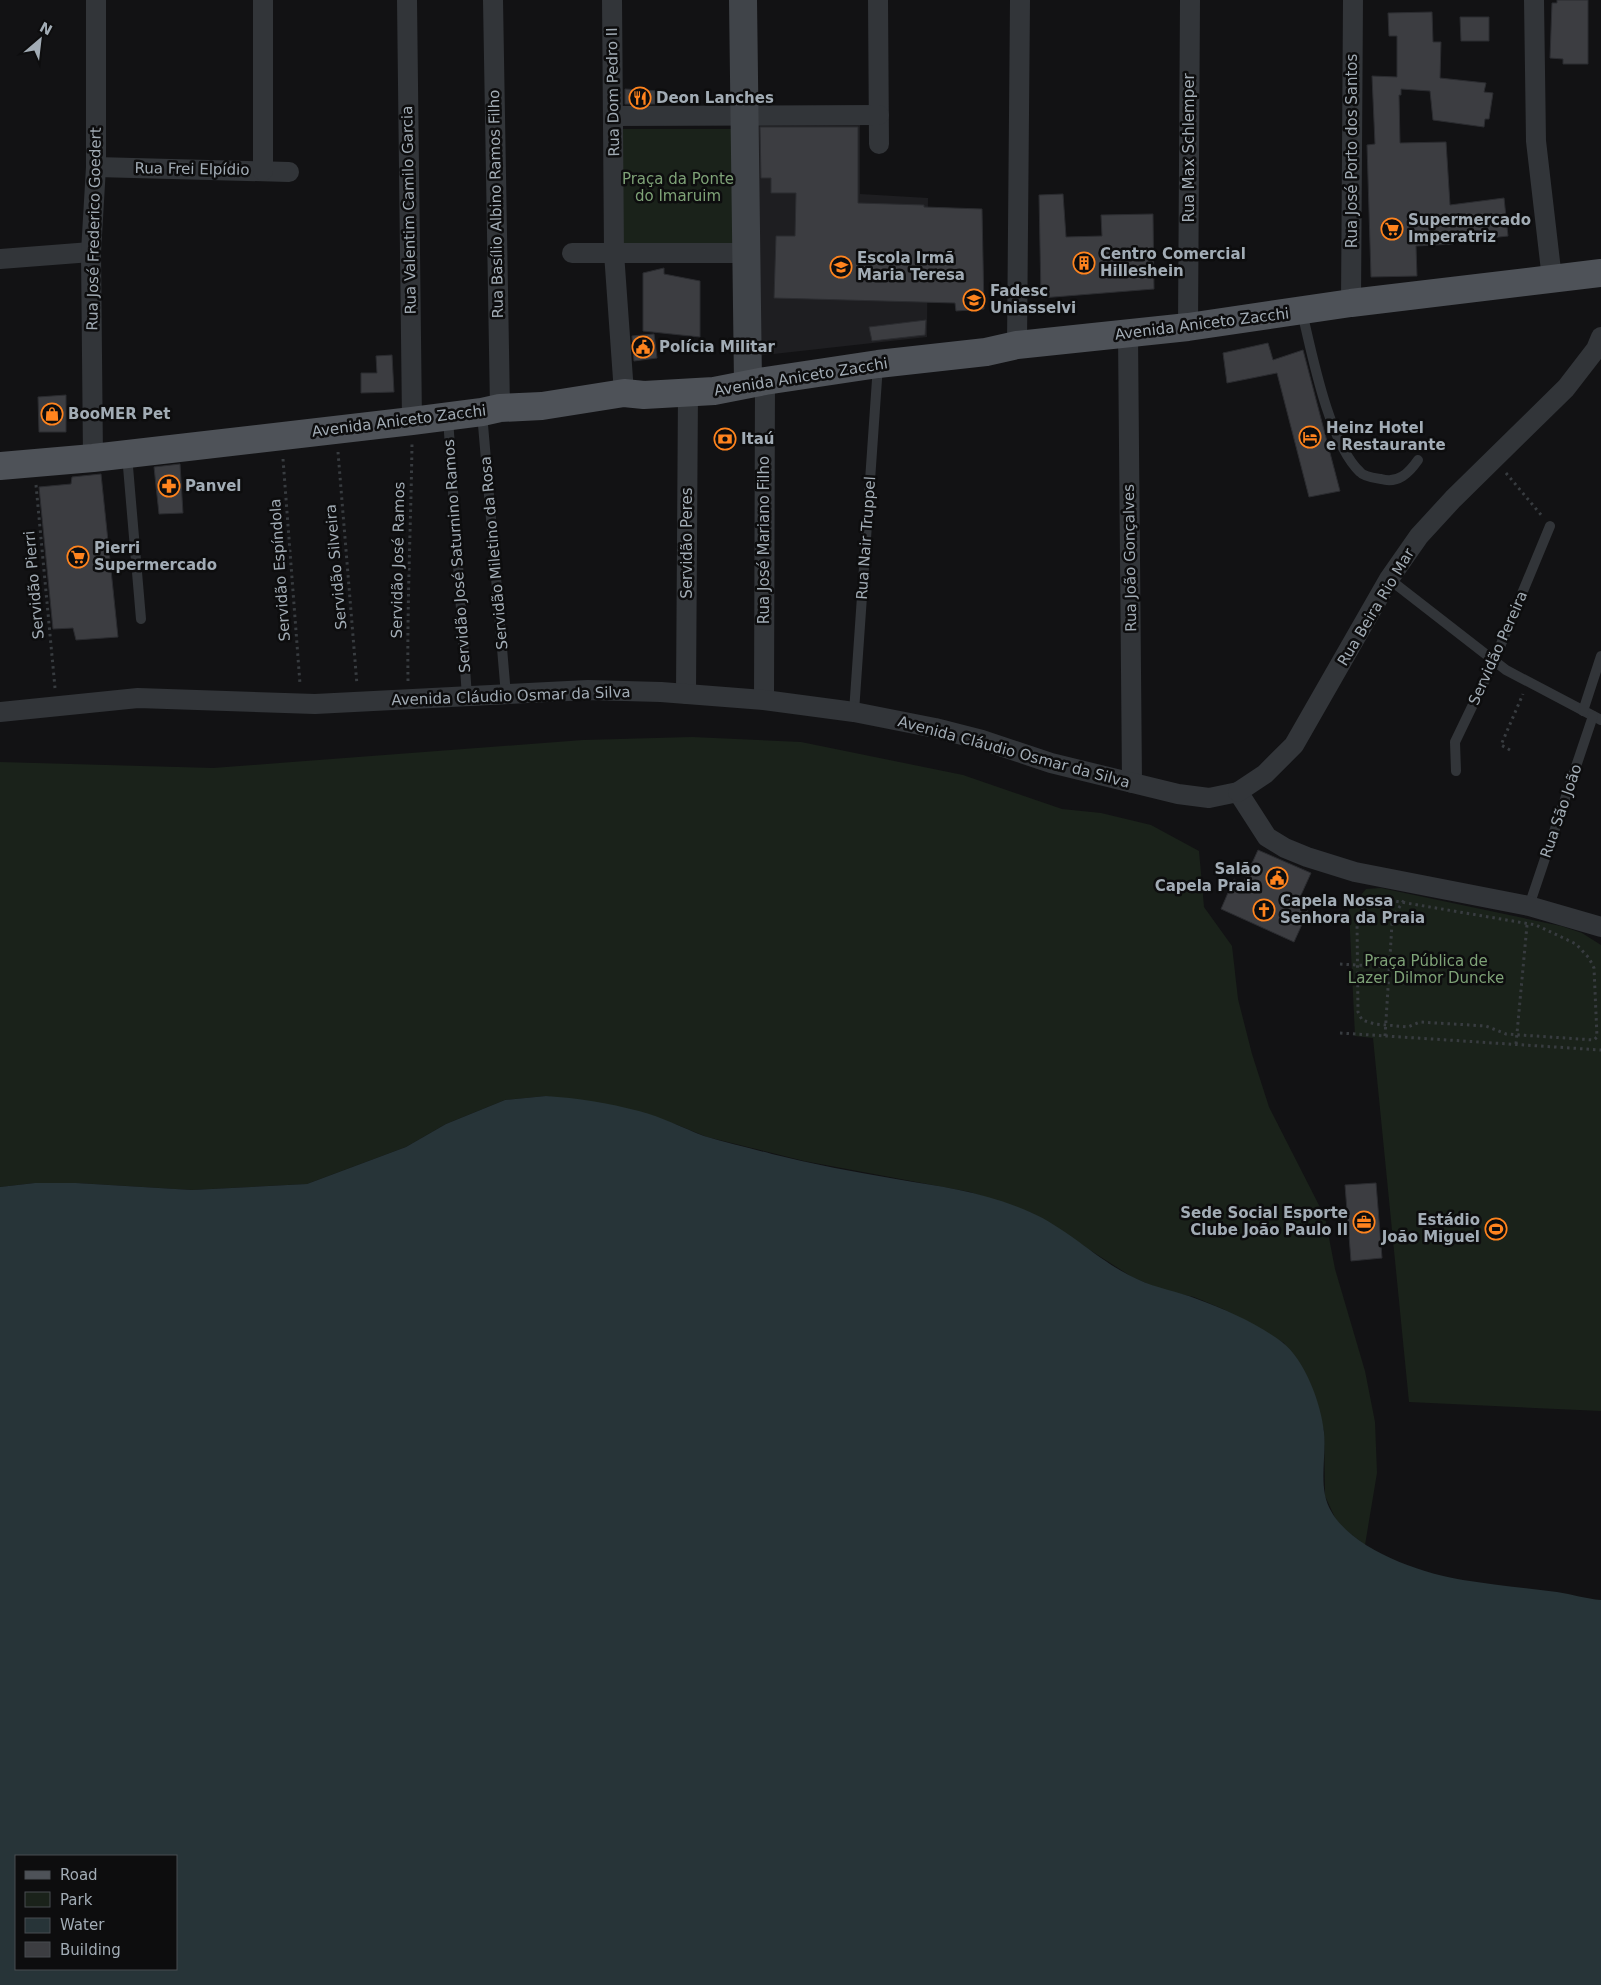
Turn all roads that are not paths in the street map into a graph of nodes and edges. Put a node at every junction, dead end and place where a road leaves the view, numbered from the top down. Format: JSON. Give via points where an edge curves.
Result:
{"nodes":[{"id":1,"x":96,"y":0,"type":"edge"},
{"id":2,"x":264,"y":0,"type":"edge"},
{"id":3,"x":407,"y":0,"type":"edge"},
{"id":4,"x":493,"y":0,"type":"edge"},
{"id":5,"x":612,"y":0,"type":"edge"},
{"id":6,"x":743,"y":0,"type":"edge"},
{"id":7,"x":878,"y":0,"type":"edge"},
{"id":8,"x":1020,"y":0,"type":"edge"},
{"id":9,"x":1190,"y":0,"type":"edge"},
{"id":10,"x":1354,"y":0,"type":"edge"},
{"id":11,"x":1534,"y":0,"type":"edge"},
{"id":12,"x":879,"y":115,"type":"junction"},
{"id":13,"x":613,"y":116,"type":"junction"},
{"id":14,"x":744,"y":116,"type":"junction"},
{"id":15,"x":880,"y":144,"type":"dead end"},
{"id":16,"x":96,"y":167,"type":"junction"},
{"id":17,"x":263,"y":171,"type":"junction"},
{"id":18,"x":289,"y":172,"type":"dead end"},
{"id":19,"x":90,"y":252,"type":"junction"},
{"id":20,"x":572,"y":253,"type":"dead end"},
{"id":21,"x":614,"y":253,"type":"junction"},
{"id":22,"x":746,"y":253,"type":"junction"},
{"id":23,"x":0,"y":258,"type":"edge"},
{"id":24,"x":1601,"y":273,"type":"edge"},
{"id":25,"x":1552,"y":279,"type":"junction"},
{"id":26,"x":1351,"y":303,"type":"junction"},
{"id":27,"x":1302,"y":311,"type":"junction"},
{"id":28,"x":1188,"y":327,"type":"junction"},
{"id":29,"x":1128,"y":334,"type":"junction"},
{"id":30,"x":1601,"y":338,"type":"edge"},
{"id":31,"x":1017,"y":345,"type":"junction"},
{"id":32,"x":878,"y":364,"type":"junction"},
{"id":33,"x":756,"y":382,"type":"junction"},
{"id":34,"x":688,"y":391,"type":"junction"},
{"id":35,"x":624,"y":393,"type":"junction"},
{"id":36,"x":491,"y":410,"type":"junction"},
{"id":37,"x":448,"y":416,"type":"junction"},
{"id":38,"x":412,"y":421,"type":"junction"},
{"id":39,"x":127,"y":454,"type":"junction"},
{"id":40,"x":94,"y":458,"type":"junction"},
{"id":41,"x":1418,"y":460,"type":"dead end"},
{"id":42,"x":0,"y":466,"type":"edge"},
{"id":43,"x":1550,"y":526,"type":"road end"},
{"id":44,"x":1389,"y":579,"type":"junction"},
{"id":45,"x":141,"y":619,"type":"dead end"},
{"id":46,"x":1601,"y":656,"type":"edge"},
{"id":47,"x":1494,"y":661,"type":"junction"},
{"id":48,"x":686,"y":694,"type":"junction"},
{"id":49,"x":506,"y":695,"type":"junction"},
{"id":50,"x":467,"y":697,"type":"junction"},
{"id":51,"x":764,"y":700,"type":"junction"},
{"id":52,"x":1583,"y":711,"type":"junction"},
{"id":53,"x":0,"y":712,"type":"edge"},
{"id":54,"x":854,"y":712,"type":"junction"},
{"id":55,"x":1597,"y":718,"type":"edge"},
{"id":56,"x":1456,"y":771,"type":"dead end"},
{"id":57,"x":1132,"y":783,"type":"junction"},
{"id":58,"x":1238,"y":792,"type":"junction"},
{"id":59,"x":1528,"y":915,"type":"junction"},
{"id":60,"x":1601,"y":927,"type":"edge"}],
"edges":[{"from":1,"to":16,"type":"street","name":"Rua José Frederico Goedert"},
{"from":2,"to":17,"type":"street"},
{"from":3,"to":38,"type":"street","name":"Rua Valentim Camilo Garcia"},
{"from":4,"to":36,"type":"street","name":"Rua Basílio Albino Ramos Filho"},
{"from":5,"to":13,"type":"street","name":"Rua Dom Pedro II"},
{"from":6,"to":14,"type":"street"},
{"from":7,"to":12,"type":"street"},
{"from":8,"to":31,"type":"street"},
{"from":9,"to":28,"type":"street","name":"Rua Max Schlemper"},
{"from":10,"to":26,"type":"street","name":"Rua José Porto dos Santos"},
{"from":11,"to":25,"type":"street","via":[[1536,141]]},
{"from":12,"to":14,"type":"street"},
{"from":12,"to":15,"type":"street"},
{"from":13,"to":14,"type":"street"},
{"from":13,"to":21,"type":"street","name":"Rua Dom Pedro II"},
{"from":14,"to":22,"type":"street"},
{"from":16,"to":17,"type":"street","name":"Rua Frei Elpídio"},
{"from":16,"to":19,"type":"street","name":"Rua José Frederico Goedert"},
{"from":17,"to":18,"type":"street","name":"Rua Frei Elpídio"},
{"from":19,"to":23,"type":"street"},
{"from":19,"to":40,"type":"street","name":"Rua José Frederico Goedert"},
{"from":20,"to":21,"type":"street"},
{"from":21,"to":22,"type":"street"},
{"from":21,"to":35,"type":"street","name":"Rua Dom Pedro II"},
{"from":22,"to":33,"type":"street"},
{"from":24,"to":25,"type":"main road","name":"Avenida Aniceto Zacchi"},
{"from":25,"to":26,"type":"main road","name":"Avenida Aniceto Zacchi"},
{"from":26,"to":27,"type":"main road","name":"Avenida Aniceto Zacchi"},
{"from":27,"to":28,"type":"main road","name":"Avenida Aniceto Zacchi"},
{"from":27,"to":41,"type":"lane","via":[[1319,385],[1344,453],[1361,474],[1388,481],[1408,475]]},
{"from":28,"to":29,"type":"main road","name":"Avenida Aniceto Zacchi"},
{"from":29,"to":31,"type":"main road","name":"Avenida Aniceto Zacchi"},
{"from":29,"to":57,"type":"street","name":"Rua João Gonçalves"},
{"from":30,"to":44,"type":"street","name":"Rua Beira Rio Mar","via":[[1566,388],[1453,499],[1419,536]]},
{"from":31,"to":32,"type":"main road","name":"Avenida Aniceto Zacchi","via":[[986,352]]},
{"from":32,"to":33,"type":"main road","name":"Avenida Aniceto Zacchi"},
{"from":32,"to":54,"type":"lane","name":"Rua Nair Truppel"},
{"from":33,"to":34,"type":"main road","name":"Avenida Aniceto Zacchi","via":[[714,391]]},
{"from":33,"to":51,"type":"street","name":"Rua José Mariano Filho"},
{"from":34,"to":35,"type":"main road","name":"Avenida Aniceto Zacchi","via":[[644,395]]},
{"from":34,"to":48,"type":"street","name":"Servidão Peres"},
{"from":35,"to":36,"type":"main road","name":"Avenida Aniceto Zacchi"},
{"from":36,"to":37,"type":"main road","name":"Avenida Aniceto Zacchi"},
{"from":36,"to":49,"type":"lane","name":"Servidão Miletino da Rosa"},
{"from":37,"to":38,"type":"main road","name":"Avenida Aniceto Zacchi"},
{"from":37,"to":50,"type":"lane","name":"Servidão José Saturnino Ramos"},
{"from":38,"to":39,"type":"main road","name":"Avenida Aniceto Zacchi"},
{"from":39,"to":40,"type":"main road","name":"Avenida Aniceto Zacchi"},
{"from":39,"to":45,"type":"lane"},
{"from":40,"to":42,"type":"main road","name":"Avenida Aniceto Zacchi"},
{"from":43,"to":47,"type":"lane","name":"Servidão Pereira"},
{"from":44,"to":47,"type":"lane"},
{"from":44,"to":58,"type":"street","name":"Rua Beira Rio Mar","via":[[1294,746],[1265,774]]},
{"from":46,"to":52,"type":"lane"},
{"from":47,"to":52,"type":"lane"},
{"from":47,"to":56,"type":"lane","name":"Servidão Pereira","via":[[1455,742]]},
{"from":48,"to":49,"type":"street","name":"Avenida Cláudio Osmar da Silva","via":[[588,690]]},
{"from":48,"to":51,"type":"street","name":"Avenida Cláudio Osmar da Silva"},
{"from":49,"to":50,"type":"street","name":"Avenida Cláudio Osmar da Silva"},
{"from":50,"to":53,"type":"street","name":"Avenida Cláudio Osmar da Silva","via":[[302,704],[138,698]]},
{"from":51,"to":54,"type":"street","name":"Avenida Cláudio Osmar da Silva"},
{"from":52,"to":55,"type":"lane"},
{"from":54,"to":57,"type":"street","name":"Avenida Cláudio Osmar da Silva","via":[[954,733],[1051,763]]},
{"from":55,"to":59,"type":"lane","name":"Rua São João"},
{"from":57,"to":58,"type":"street","name":"Avenida Cláudio Osmar da Silva","via":[[1194,797],[1209,798]]},
{"from":58,"to":59,"type":"street","via":[[1267,837],[1284,848],[1327,865],[1416,883]]},
{"from":59,"to":60,"type":"street"}]}
